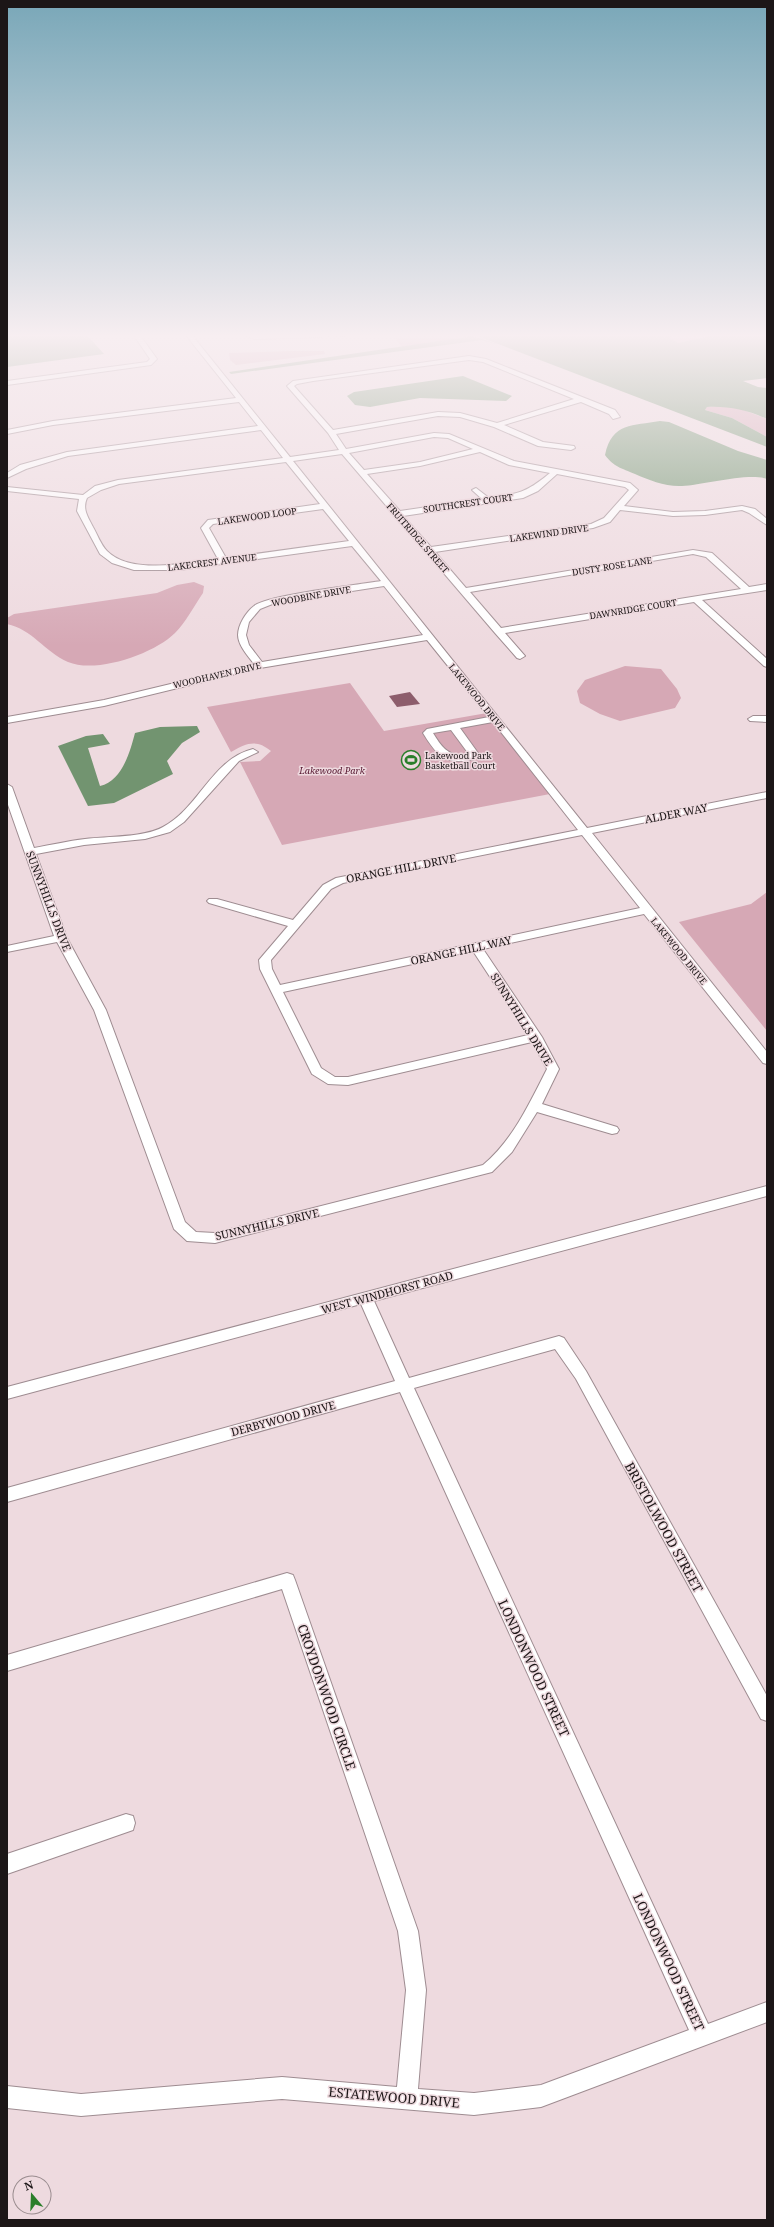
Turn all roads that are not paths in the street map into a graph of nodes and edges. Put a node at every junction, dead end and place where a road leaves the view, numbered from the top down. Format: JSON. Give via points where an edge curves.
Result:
{"nodes":[{"id":1,"x":188,"y":438,"type":"edge"},
{"id":2,"x":270,"y":438,"type":"edge"},
{"id":3,"x":335,"y":438,"type":"edge"},
{"id":4,"x":422,"y":438,"type":"edge"},
{"id":5,"x":453,"y":438,"type":"edge"},
{"id":6,"x":527,"y":438,"type":"edge"},
{"id":7,"x":570,"y":448,"type":"dead end"},
{"id":8,"x":478,"y":450,"type":"junction"},
{"id":9,"x":344,"y":452,"type":"junction"},
{"id":10,"x":288,"y":460,"type":"junction"},
{"id":11,"x":555,"y":472,"type":"junction"},
{"id":12,"x":362,"y":473,"type":"junction"},
{"id":13,"x":7,"y":476,"type":"edge"},
{"id":14,"x":7,"y":488,"type":"edge"},
{"id":15,"x":476,"y":490,"type":"dead end"},
{"id":16,"x":84,"y":497,"type":"junction"},
{"id":17,"x":488,"y":501,"type":"junction"},
{"id":18,"x":325,"y":506,"type":"junction"},
{"id":19,"x":619,"y":508,"type":"junction"},
{"id":20,"x":398,"y":514,"type":"junction"},
{"id":21,"x":767,"y":523,"type":"edge"},
{"id":22,"x":354,"y":543,"type":"junction"},
{"id":23,"x":430,"y":550,"type":"junction"},
{"id":24,"x":223,"y":561,"type":"junction"},
{"id":25,"x":386,"y":583,"type":"junction"},
{"id":26,"x":767,"y":587,"type":"edge"},
{"id":27,"x":747,"y":590,"type":"junction"},
{"id":28,"x":463,"y":591,"type":"junction"},
{"id":29,"x":696,"y":599,"type":"junction"},
{"id":30,"x":498,"y":631,"type":"junction"},
{"id":31,"x":429,"y":637,"type":"junction"},
{"id":32,"x":520,"y":656,"type":"dead end"},
{"id":33,"x":765,"y":660,"type":"edge"},
{"id":34,"x":260,"y":665,"type":"junction"},
{"id":35,"x":495,"y":719,"type":"junction"},
{"id":36,"x":753,"y":719,"type":"dead end"},
{"id":37,"x":767,"y":719,"type":"edge"},
{"id":38,"x":7,"y":720,"type":"edge"},
{"id":39,"x":454,"y":727,"type":"dead end"},
{"id":40,"x":253,"y":752,"type":"dead end"},
{"id":41,"x":7,"y":787,"type":"edge"},
{"id":42,"x":767,"y":795,"type":"edge"},
{"id":43,"x":584,"y":831,"type":"junction"},
{"id":44,"x":30,"y":852,"type":"junction"},
{"id":45,"x":213,"y":901,"type":"dead end"},
{"id":46,"x":647,"y":910,"type":"junction"},
{"id":47,"x":294,"y":924,"type":"junction"},
{"id":48,"x":61,"y":938,"type":"junction"},
{"id":49,"x":476,"y":947,"type":"junction"},
{"id":50,"x":7,"y":949,"type":"edge"},
{"id":51,"x":276,"y":990,"type":"junction"},
{"id":52,"x":536,"y":1037,"type":"junction"},
{"id":53,"x":767,"y":1060,"type":"edge"},
{"id":54,"x":534,"y":1106,"type":"junction"},
{"id":55,"x":612,"y":1130,"type":"dead end"},
{"id":56,"x":767,"y":1191,"type":"edge"},
{"id":57,"x":365,"y":1298,"type":"junction"},
{"id":58,"x":559,"y":1342,"type":"joint"},
{"id":59,"x":405,"y":1384,"type":"junction"},
{"id":60,"x":7,"y":1393,"type":"edge"},
{"id":61,"x":7,"y":1495,"type":"edge"},
{"id":62,"x":7,"y":1663,"type":"edge"},
{"id":63,"x":767,"y":1713,"type":"edge"},
{"id":64,"x":126,"y":1823,"type":"dead end"},
{"id":65,"x":7,"y":1864,"type":"edge"},
{"id":66,"x":767,"y":2012,"type":"edge"},
{"id":67,"x":703,"y":2037,"type":"junction"},
{"id":68,"x":7,"y":2097,"type":"edge"},
{"id":69,"x":407,"y":2099,"type":"junction"}],
"edges":[{"from":1,"to":13,"type":"street","via":[[67,454],[44,460]]},
{"from":2,"to":10,"type":"street","name":"LAKEWOOD DRIVE"},
{"from":3,"to":9,"type":"street","name":"FRUITRIDGE STREET"},
{"from":4,"to":9,"type":"street","name":"LAKEWIND DRIVE"},
{"from":5,"to":8,"type":"street","name":"LAKEWIND DRIVE"},
{"from":6,"to":7,"type":"street","via":[[541,444]]},
{"from":8,"to":11,"type":"street","name":"LAKEWIND DRIVE","via":[[512,463]]},
{"from":8,"to":12,"type":"street","via":[[420,464]]},
{"from":9,"to":10,"type":"street","name":"LAKEWIND DRIVE"},
{"from":9,"to":12,"type":"street","name":"FRUITRIDGE STREET"},
{"from":10,"to":16,"type":"street","via":[[118,482],[98,488]]},
{"from":10,"to":18,"type":"street","name":"LAKEWOOD DRIVE"},
{"from":11,"to":17,"type":"street","name":"SOUTHCREST COURT","via":[[535,490],[520,496]]},
{"from":11,"to":19,"type":"street","name":"LAKEWIND DRIVE","via":[[626,485],[634,490]]},
{"from":12,"to":20,"type":"street","name":"FRUITRIDGE STREET"},
{"from":14,"to":16,"type":"street"},
{"from":15,"to":17,"type":"street"},
{"from":16,"to":24,"type":"street","name":"LAKECREST AVENUE","via":[[81,511],[103,552],[115,561],[134,567],[157,568]]},
{"from":17,"to":20,"type":"street","name":"SOUTHCREST COURT"},
{"from":18,"to":22,"type":"street","name":"LAKEWOOD DRIVE"},
{"from":18,"to":24,"type":"street","name":"LAKEWOOD LOOP","via":[[210,522],[205,528]]},
{"from":19,"to":21,"type":"street","via":[[673,514],[742,508],[752,511]]},
{"from":19,"to":23,"type":"street","name":"LAKEWIND DRIVE","via":[[607,520],[593,526]]},
{"from":20,"to":23,"type":"street","name":"FRUITRIDGE STREET"},
{"from":22,"to":24,"type":"street","name":"LAKECREST AVENUE"},
{"from":22,"to":25,"type":"street","name":"LAKEWOOD DRIVE"},
{"from":23,"to":28,"type":"street","name":"FRUITRIDGE STREET"},
{"from":25,"to":31,"type":"street","name":"LAKEWOOD DRIVE"},
{"from":25,"to":34,"type":"street","name":"WOODBINE DRIVE","via":[[273,601],[257,607],[245,622],[242,635],[245,645]]},
{"from":26,"to":27,"type":"street","name":"DAWNRIDGE COURT"},
{"from":27,"to":28,"type":"street","name":"DUSTY ROSE LANE","via":[[708,555],[693,552]]},
{"from":27,"to":29,"type":"street","name":"DAWNRIDGE COURT"},
{"from":28,"to":30,"type":"street","name":"FRUITRIDGE STREET"},
{"from":29,"to":30,"type":"street","name":"DAWNRIDGE COURT"},
{"from":29,"to":33,"type":"street"},
{"from":30,"to":32,"type":"street","name":"FRUITRIDGE STREET"},
{"from":31,"to":34,"type":"street","name":"WOODHAVEN DRIVE"},
{"from":31,"to":35,"type":"street","name":"LAKEWOOD DRIVE"},
{"from":34,"to":38,"type":"street","name":"WOODHAVEN DRIVE","via":[[104,703]]},
{"from":35,"to":39,"type":"street"},
{"from":35,"to":43,"type":"street","name":"LAKEWOOD DRIVE"},
{"from":36,"to":37,"type":"street"},
{"from":40,"to":44,"type":"street","via":[[235,760],[180,820],[166,830],[145,836],[84,842]]},
{"from":41,"to":44,"type":"street","name":"SUNNYHILLS DRIVE"},
{"from":42,"to":43,"type":"street","name":"ALDER WAY"},
{"from":43,"to":46,"type":"street","name":"LAKEWOOD DRIVE"},
{"from":43,"to":47,"type":"street","name":"ORANGE HILL DRIVE","via":[[340,880],[327,887]]},
{"from":44,"to":48,"type":"street","name":"SUNNYHILLS DRIVE"},
{"from":45,"to":47,"type":"street"},
{"from":46,"to":49,"type":"street","name":"ORANGE HILL WAY"},
{"from":46,"to":53,"type":"street","name":"LAKEWOOD DRIVE"},
{"from":47,"to":51,"type":"street","name":"ORANGE HILL DRIVE","via":[[265,960],[266,969]]},
{"from":48,"to":50,"type":"street"},
{"from":48,"to":54,"type":"street","name":"SUNNYHILLS DRIVE","via":[[100,1010],[179,1225],[192,1237],[215,1238],[487,1169],[501,1159]]},
{"from":49,"to":51,"type":"street","name":"ORANGE HILL WAY"},
{"from":49,"to":52,"type":"street","name":"SUNNYHILLS DRIVE"},
{"from":51,"to":52,"type":"street","name":"ORANGE HILL DRIVE","via":[[316,1071],[332,1081],[348,1081]]},
{"from":52,"to":54,"type":"street","name":"SUNNYHILLS DRIVE","via":[[553,1069]]},
{"from":54,"to":55,"type":"street"},
{"from":56,"to":57,"type":"street","name":"WEST WINDHORST ROAD"},
{"from":57,"to":59,"type":"street","name":"LONDONWOOD STREET"},
{"from":57,"to":60,"type":"street","name":"WEST WINDHORST ROAD"},
{"from":58,"to":59,"type":"street","name":"DERBYWOOD DRIVE"},
{"from":58,"to":63,"type":"street","name":"BRISTOLWOOD STREET","via":[[581,1376]]},
{"from":59,"to":61,"type":"street","name":"DERBYWOOD DRIVE"},
{"from":59,"to":67,"type":"street","name":"LONDONWOOD STREET"},
{"from":62,"to":69,"type":"street","name":"CROYDONWOOD CIRCLE","via":[[287,1580],[408,1931],[416,1990]]},
{"from":64,"to":65,"type":"street"},
{"from":66,"to":67,"type":"street","name":"ESTATEWOOD DRIVE"},
{"from":67,"to":69,"type":"street","name":"ESTATEWOOD DRIVE","via":[[541,2096],[474,2104]]},
{"from":68,"to":69,"type":"street","name":"ESTATEWOOD DRIVE","via":[[81,2105],[282,2088]]}]}
